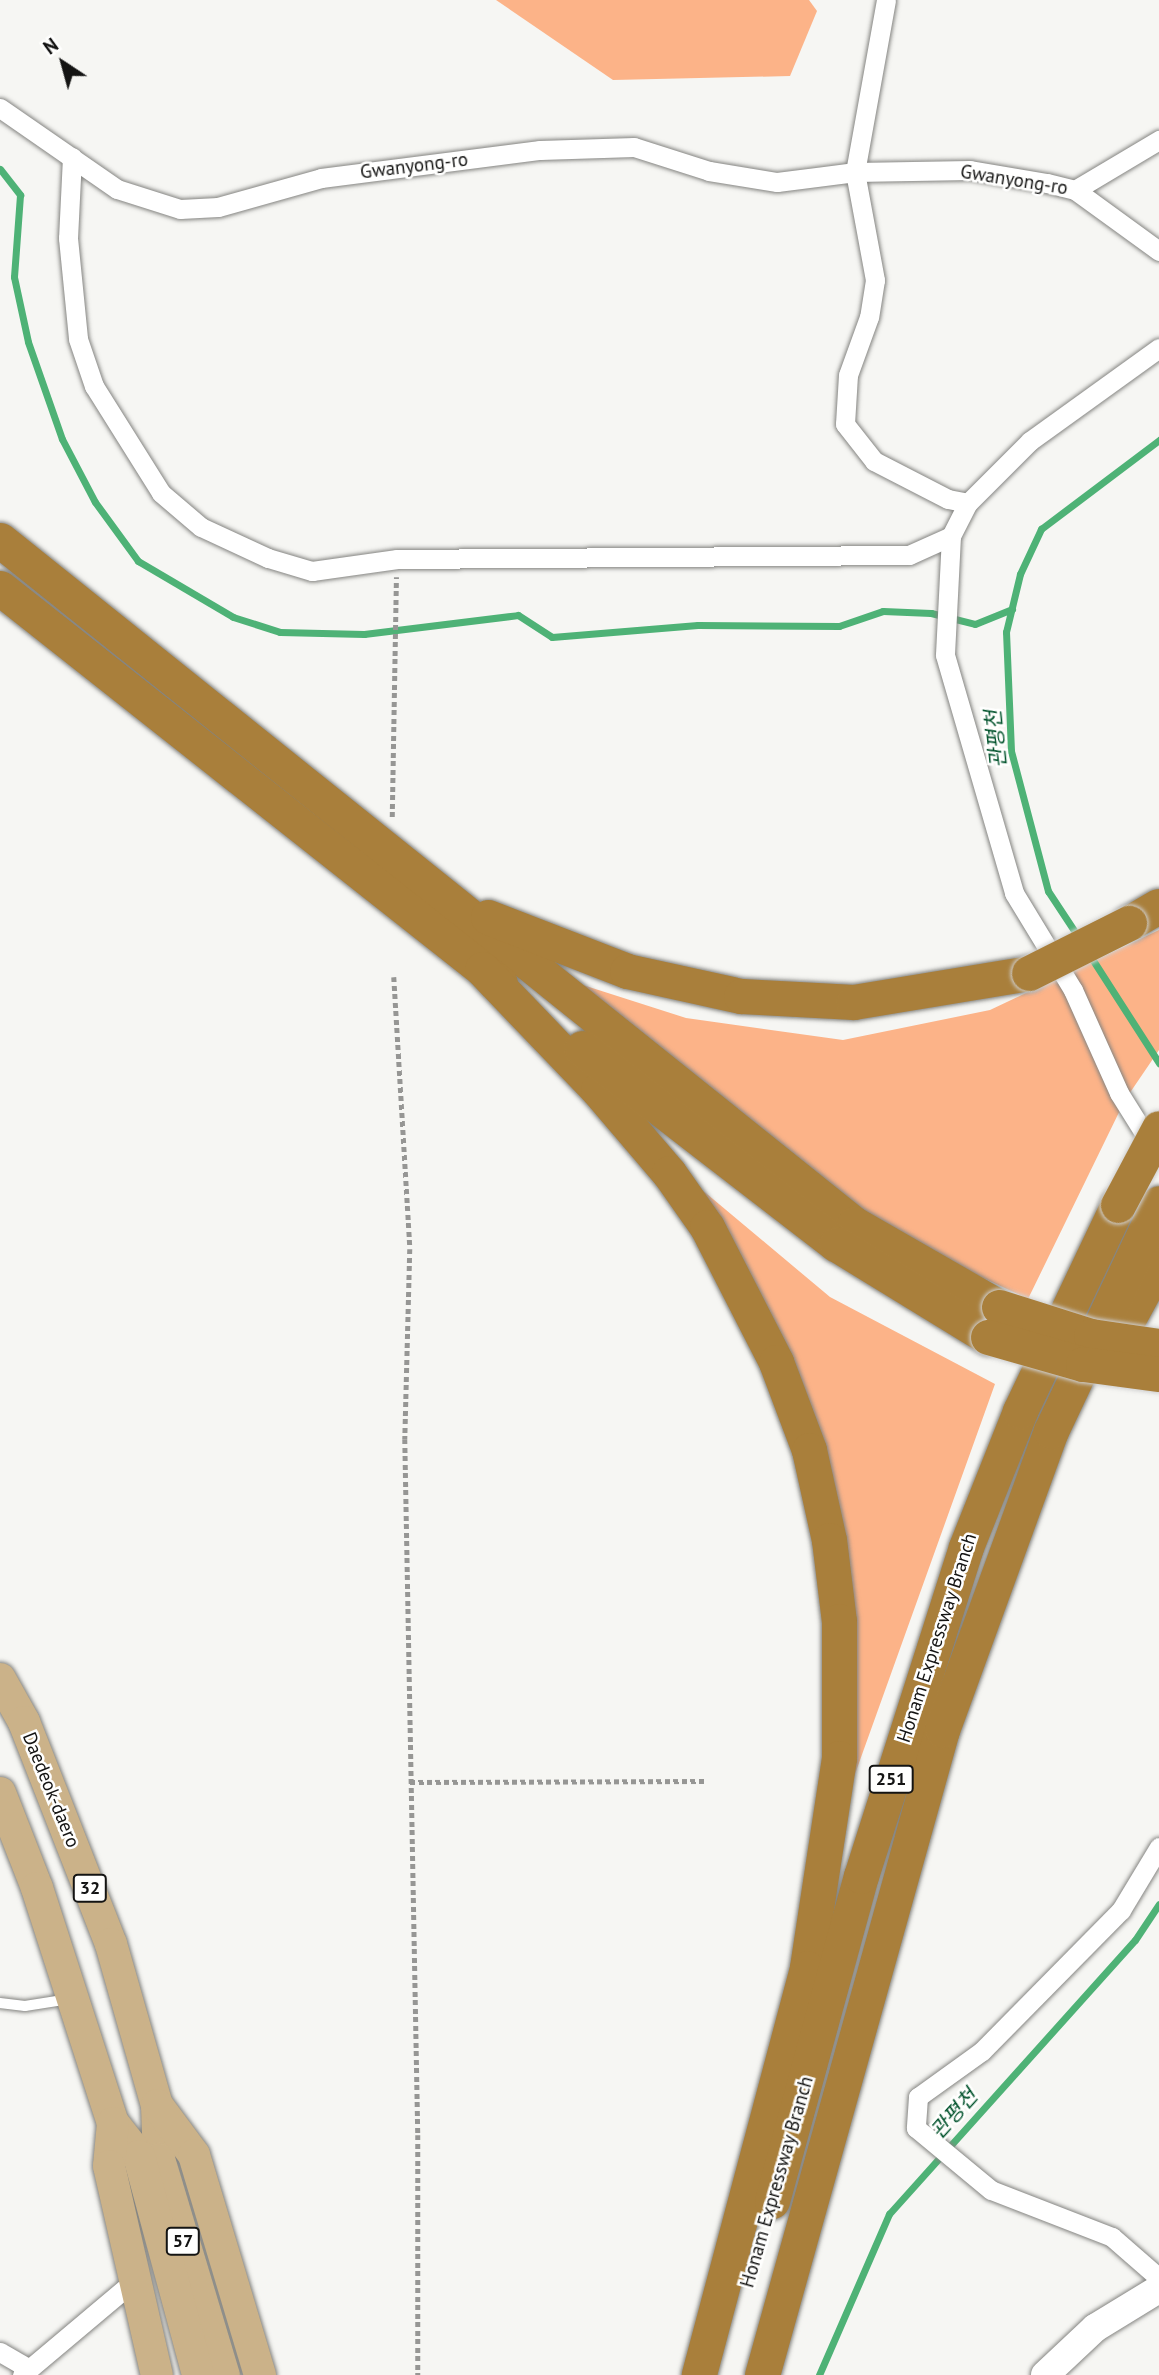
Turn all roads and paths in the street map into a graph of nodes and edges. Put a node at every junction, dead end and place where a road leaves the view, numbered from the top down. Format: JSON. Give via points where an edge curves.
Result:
{"nodes":[{"id":1,"x":886,"y":0,"type":"edge"},
{"id":2,"x":0,"y":108,"type":"edge"},
{"id":3,"x":1159,"y":140,"type":"edge"},
{"id":4,"x":72,"y":157,"type":"junction"},
{"id":5,"x":855,"y":172,"type":"junction"},
{"id":6,"x":1075,"y":190,"type":"junction"},
{"id":7,"x":1159,"y":251,"type":"edge"},
{"id":8,"x":1159,"y":348,"type":"edge"},
{"id":9,"x":968,"y":503,"type":"junction"},
{"id":10,"x":951,"y":536,"type":"junction"},
{"id":11,"x":0,"y":540,"type":"edge"},
{"id":12,"x":396,"y":582,"type":"dead end"},
{"id":13,"x":0,"y":588,"type":"edge"},
{"id":14,"x":392,"y":819,"type":"dead end"},
{"id":15,"x":419,"y":877,"type":"junction"},
{"id":16,"x":1159,"y":906,"type":"edge"},
{"id":17,"x":482,"y":969,"type":"junction"},
{"id":18,"x":394,"y":977,"type":"dead end"},
{"id":19,"x":1159,"y":1128,"type":"edge"},
{"id":20,"x":1159,"y":1157,"type":"edge"},
{"id":21,"x":1153,"y":1214,"type":"edge"},
{"id":22,"x":1159,"y":1262,"type":"edge"},
{"id":23,"x":993,"y":1322,"type":"junction"},
{"id":24,"x":1159,"y":1346,"type":"edge"},
{"id":25,"x":1159,"y":1374,"type":"edge"},
{"id":26,"x":1023,"y":1499,"type":"junction"},
{"id":27,"x":0,"y":1679,"type":"edge"},
{"id":28,"x":705,"y":1782,"type":"dead end"},
{"id":29,"x":410,"y":1783,"type":"junction"},
{"id":30,"x":0,"y":1793,"type":"edge"},
{"id":31,"x":1159,"y":1847,"type":"edge"},
{"id":32,"x":73,"y":1998,"type":"junction"},
{"id":33,"x":0,"y":2003,"type":"edge"},
{"id":34,"x":157,"y":2105,"type":"junction"},
{"id":35,"x":113,"y":2123,"type":"junction"},
{"id":36,"x":1159,"y":2278,"type":"edge"},
{"id":37,"x":135,"y":2280,"type":"junction"},
{"id":38,"x":1159,"y":2289,"type":"edge"},
{"id":39,"x":0,"y":2352,"type":"edge"},
{"id":40,"x":26,"y":2372,"type":"edge"},
{"id":41,"x":158,"y":2375,"type":"edge"},
{"id":42,"x":198,"y":2375,"type":"edge"},
{"id":43,"x":224,"y":2375,"type":"edge"},
{"id":44,"x":260,"y":2375,"type":"edge"},
{"id":45,"x":418,"y":2375,"type":"edge"},
{"id":46,"x":699,"y":2375,"type":"edge"},
{"id":47,"x":724,"y":2375,"type":"edge"},
{"id":48,"x":762,"y":2375,"type":"edge"},
{"id":49,"x":1045,"y":2375,"type":"edge"}],
"edges":[{"from":1,"to":5,"type":"street"},
{"from":2,"to":4,"type":"street","name":"Gwanyong-ro"},
{"from":3,"to":6,"type":"street","name":"Gwanyong-ro"},
{"from":4,"to":5,"type":"street","name":"Gwanyong-ro","via":[[117,189],[180,209],[218,207],[321,178],[540,150],[634,147],[709,171],[777,182]]},
{"from":4,"to":10,"type":"street","via":[[68,239],[78,339],[93,386],[161,493],[201,527],[268,558],[312,571],[397,559],[909,555]]},
{"from":5,"to":6,"type":"street","name":"Gwanyong-ro","via":[[970,170]]},
{"from":5,"to":9,"type":"street","via":[[875,280],[869,317],[848,374],[845,424],[874,461],[948,499]]},
{"from":6,"to":7,"type":"street"},
{"from":8,"to":9,"type":"street","via":[[1030,441]]},
{"from":9,"to":10,"type":"street"},
{"from":10,"to":20,"type":"street","via":[[945,655],[1014,893],[1073,990],[1119,1093]]},
{"from":11,"to":15,"type":"highway"},
{"from":12,"to":14,"type":"path"},
{"from":13,"to":17,"type":"highway"},
{"from":15,"to":16,"type":"highway","bridge":true,"via":[[478,913],[575,954],[741,996],[854,1002],[1029,973]]},
{"from":15,"to":23,"type":"highway","via":[[854,1224]]},
{"from":17,"to":23,"type":"highway","via":[[836,1244]]},
{"from":17,"to":46,"type":"highway","via":[[598,1090],[669,1173],[707,1227],[740,1284],[776,1363],[809,1450],[829,1541],[839,1621],[839,1758],[809,1955]]},
{"from":18,"to":29,"type":"path","via":[[410,1249],[405,1439]]},
{"from":19,"to":47,"type":"highway","name":"Honam Expressway Branch","number":"251","bridge":true,"via":[[1020,1411],[966,1547],[861,1876]]},
{"from":21,"to":26,"type":"highway","name":"Honam Expressway Branch","number":"251"},
{"from":22,"to":26,"type":"highway","via":[[1057,1462]]},
{"from":23,"to":24,"type":"highway","bridge":true},
{"from":23,"to":25,"type":"highway","bridge":true,"via":[[1083,1364]]},
{"from":26,"to":48,"type":"highway","name":"Honam Expressway Branch","number":"251","via":[[942,1730]]},
{"from":27,"to":34,"type":"main road","name":"Daedeok-daero","number":"32","via":[[23,1722],[111,1944]]},
{"from":28,"to":29,"type":"path"},
{"from":29,"to":45,"type":"path"},
{"from":30,"to":32,"type":"main road"},
{"from":31,"to":36,"type":"street","via":[[1121,1910],[982,2051],[918,2097],[916,2128],[991,2190],[1112,2237]]},
{"from":32,"to":33,"type":"lane","via":[[25,2006]]},
{"from":32,"to":35,"type":"main road"},
{"from":34,"to":43,"type":"main road","name":"Daedeok-daero","number":"57","via":[[159,2159]]},
{"from":34,"to":44,"type":"main road","name":"Daedeok-daero","number":"32","via":[[194,2155]]},
{"from":35,"to":37,"type":"main road","via":[[109,2166]]},
{"from":35,"to":42,"type":"main road","number":"57","via":[[139,2156]]},
{"from":37,"to":40,"type":"street"},
{"from":37,"to":41,"type":"main road"},
{"from":38,"to":49,"type":"main road","via":[[1094,2328]]},
{"from":39,"to":40,"type":"street"}]}
